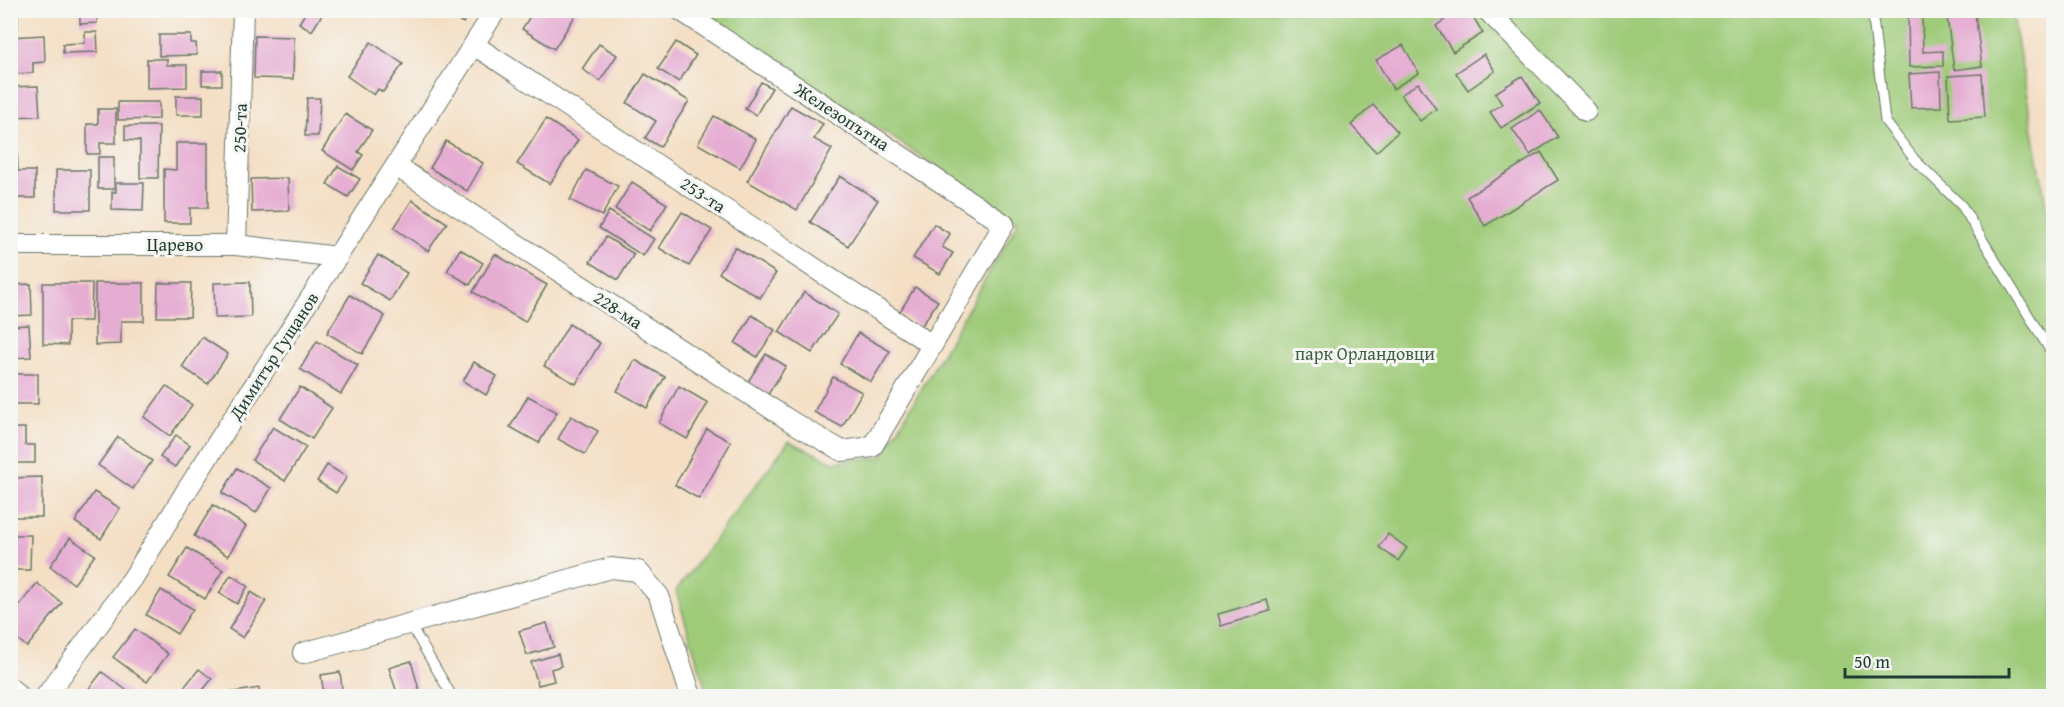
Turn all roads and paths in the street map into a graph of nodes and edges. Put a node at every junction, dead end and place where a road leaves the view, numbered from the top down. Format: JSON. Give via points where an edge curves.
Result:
{"nodes":[{"id":1,"x":243,"y":10,"type":"edge"},
{"id":2,"x":496,"y":10,"type":"edge"},
{"id":3,"x":680,"y":10,"type":"edge"},
{"id":4,"x":1487,"y":10,"type":"edge"},
{"id":5,"x":1872,"y":10,"type":"edge"},
{"id":6,"x":474,"y":45,"type":"junction"},
{"id":7,"x":1586,"y":111,"type":"dead end"},
{"id":8,"x":396,"y":166,"type":"junction"},
{"id":9,"x":10,"y":245,"type":"edge"},
{"id":10,"x":236,"y":245,"type":"junction"},
{"id":11,"x":338,"y":257,"type":"junction"},
{"id":12,"x":932,"y":345,"type":"junction"},
{"id":13,"x":2054,"y":357,"type":"edge"},
{"id":14,"x":410,"y":624,"type":"junction"},
{"id":15,"x":303,"y":653,"type":"dead end"},
{"id":16,"x":10,"y":688,"type":"edge"},
{"id":17,"x":19,"y":696,"type":"edge"},
{"id":18,"x":45,"y":696,"type":"edge"},
{"id":19,"x":452,"y":696,"type":"edge"},
{"id":20,"x":691,"y":696,"type":"edge"}],
"edges":[{"from":1,"to":10,"type":"street","name":"250-та"},
{"from":2,"to":6,"type":"street","name":"Димитър Гущанов"},
{"from":3,"to":12,"type":"street","name":"Железопътна","via":[[1004,224]]},
{"from":4,"to":7,"type":"street"},
{"from":5,"to":13,"type":"lane","via":[[1885,121],[1915,160],[1962,206]]},
{"from":6,"to":8,"type":"street","name":"Димитър Гущанов"},
{"from":6,"to":12,"type":"street","name":"253-та"},
{"from":8,"to":11,"type":"street","name":"Димитър Гущанов"},
{"from":8,"to":12,"type":"street","name":"228-ма","via":[[842,451],[872,447]]},
{"from":9,"to":10,"type":"street","name":"Царево"},
{"from":10,"to":11,"type":"street","name":"Царево"},
{"from":11,"to":18,"type":"street","name":"Димитър Гущанов","via":[[134,578]]},
{"from":14,"to":15,"type":"street"},
{"from":14,"to":19,"type":"lane"},
{"from":14,"to":20,"type":"street","via":[[611,568],[638,571],[659,596]]},
{"from":16,"to":17,"type":"street"}]}
